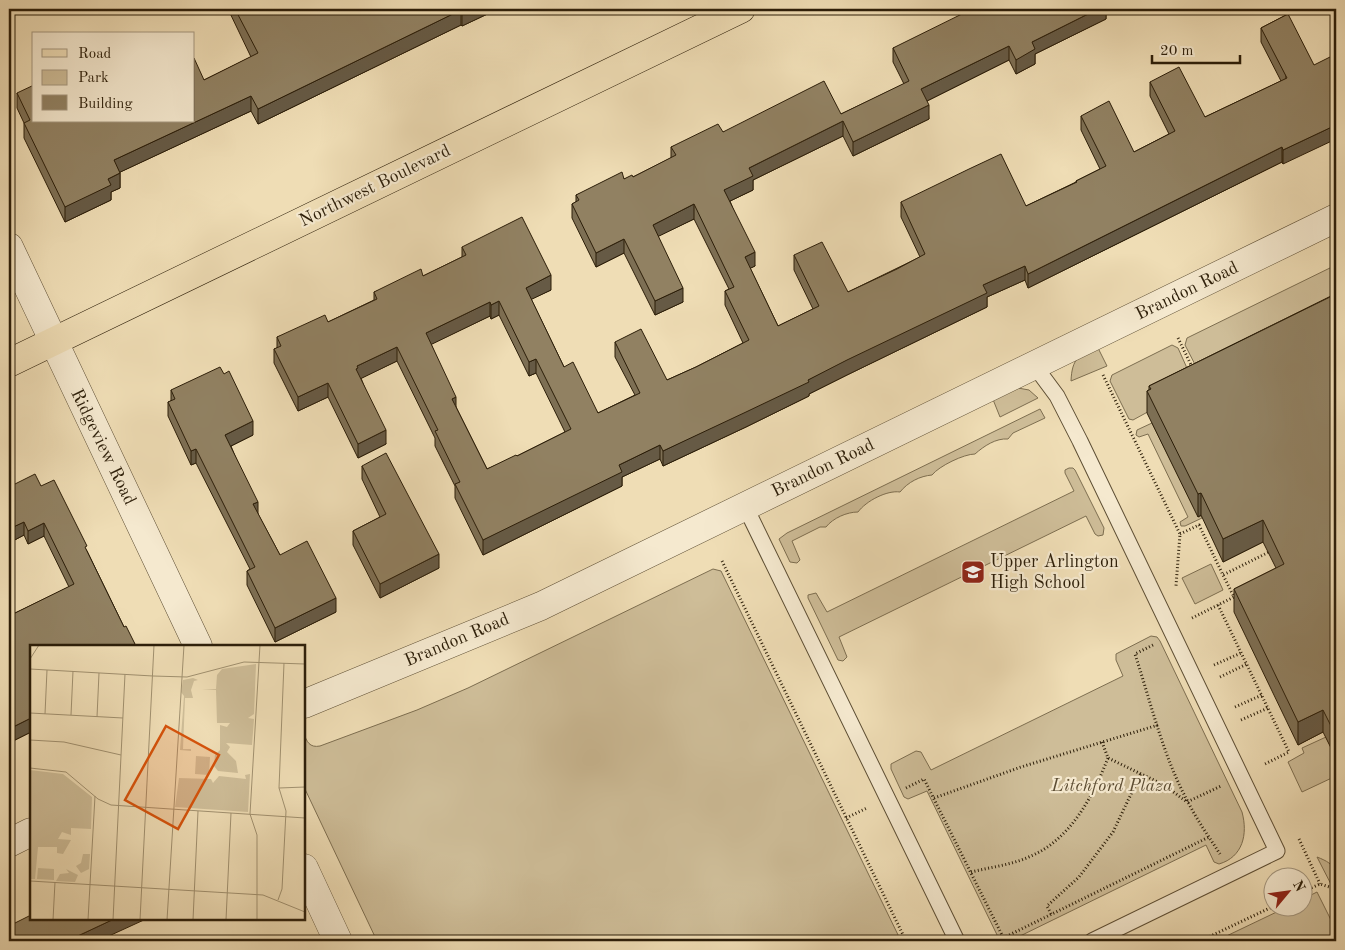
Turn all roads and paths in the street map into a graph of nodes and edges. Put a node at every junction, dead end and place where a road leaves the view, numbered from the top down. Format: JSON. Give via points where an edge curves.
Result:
{"nodes":[{"id":1,"x":741,"y":9,"type":"edge"},
{"id":2,"x":1336,"y":218,"type":"edge"},
{"id":3,"x":9,"y":247,"type":"edge"},
{"id":4,"x":1178,"y":338,"type":"dead end"},
{"id":5,"x":53,"y":342,"type":"junction"},
{"id":6,"x":9,"y":364,"type":"edge"},
{"id":7,"x":1034,"y":366,"type":"junction"},
{"id":8,"x":1103,"y":375,"type":"dead end"},
{"id":9,"x":1196,"y":376,"type":"edge"},
{"id":10,"x":746,"y":506,"type":"junction"},
{"id":11,"x":1180,"y":534,"type":"junction"},
{"id":12,"x":1276,"y":548,"type":"edge"},
{"id":13,"x":722,"y":561,"type":"dead end"},
{"id":14,"x":1223,"y":575,"type":"junction"},
{"id":15,"x":1180,"y":594,"type":"dead end"},
{"id":16,"x":1218,"y":605,"type":"junction"},
{"id":17,"x":1188,"y":610,"type":"dead end"},
{"id":18,"x":1192,"y":618,"type":"junction"},
{"id":19,"x":1194,"y":623,"type":"dead end"},
{"id":20,"x":1160,"y":641,"type":"dead end"},
{"id":21,"x":198,"y":645,"type":"edge"},
{"id":22,"x":1241,"y":653,"type":"junction"},
{"id":23,"x":1210,"y":657,"type":"dead end"},
{"id":24,"x":1247,"y":664,"type":"junction"},
{"id":25,"x":1214,"y":665,"type":"junction"},
{"id":26,"x":1220,"y":677,"type":"junction"},
{"id":27,"x":1224,"y":684,"type":"dead end"},
{"id":28,"x":1262,"y":695,"type":"junction"},
{"id":29,"x":1231,"y":700,"type":"dead end"},
{"id":30,"x":305,"y":704,"type":"edge"},
{"id":31,"x":1235,"y":707,"type":"junction"},
{"id":32,"x":1268,"y":708,"type":"junction"},
{"id":33,"x":1241,"y":720,"type":"junction"},
{"id":34,"x":1158,"y":725,"type":"junction"},
{"id":35,"x":1245,"y":729,"type":"dead end"},
{"id":36,"x":1102,"y":742,"type":"junction"},
{"id":37,"x":1108,"y":758,"type":"junction"},
{"id":38,"x":1141,"y":773,"type":"junction"},
{"id":39,"x":1267,"y":773,"type":"dead end"},
{"id":40,"x":1228,"y":782,"type":"dead end"},
{"id":41,"x":901,"y":790,"type":"dead end"},
{"id":42,"x":934,"y":798,"type":"junction"},
{"id":43,"x":1188,"y":802,"type":"junction"},
{"id":44,"x":870,"y":806,"type":"dead end"},
{"id":45,"x":846,"y":818,"type":"junction"},
{"id":46,"x":30,"y":832,"type":"edge"},
{"id":47,"x":1295,"y":833,"type":"dead end"},
{"id":48,"x":1209,"y":837,"type":"junction"},
{"id":49,"x":9,"y":843,"type":"edge"},
{"id":50,"x":305,"y":870,"type":"edge"},
{"id":51,"x":971,"y":872,"type":"junction"},
{"id":52,"x":1233,"y":873,"type":"junction"},
{"id":53,"x":1320,"y":884,"type":"junction"},
{"id":54,"x":1312,"y":888,"type":"edge"},
{"id":55,"x":1336,"y":889,"type":"edge"},
{"id":56,"x":1262,"y":912,"type":"edge"},
{"id":57,"x":1051,"y":914,"type":"junction"},
{"id":58,"x":1004,"y":940,"type":"edge"},
{"id":59,"x":338,"y":941,"type":"edge"},
{"id":60,"x":906,"y":941,"type":"edge"},
{"id":61,"x":957,"y":941,"type":"edge"},
{"id":62,"x":1092,"y":941,"type":"edge"},
{"id":63,"x":1200,"y":941,"type":"edge"}],
"edges":[{"from":1,"to":5,"type":"main road","name":"Northwest Boulevard"},
{"from":2,"to":7,"type":"street","name":"Brandon Road"},
{"from":3,"to":5,"type":"street","name":"Ridgeview Road"},
{"from":4,"to":9,"type":"path"},
{"from":5,"to":6,"type":"main road","name":"Northwest Boulevard"},
{"from":5,"to":21,"type":"street","name":"Ridgeview Road"},
{"from":7,"to":10,"type":"street","name":"Brandon Road"},
{"from":7,"to":52,"type":"lane","via":[[1057,396],[1080,442],[1277,852]]},
{"from":8,"to":11,"type":"path"},
{"from":10,"to":30,"type":"street","name":"Brandon Road","via":[[541,606]]},
{"from":10,"to":61,"type":"lane"},
{"from":11,"to":14,"type":"path","via":[[1199,525]]},
{"from":11,"to":15,"type":"path","via":[[1175,585]]},
{"from":12,"to":14,"type":"path"},
{"from":13,"to":45,"type":"path"},
{"from":14,"to":16,"type":"path","via":[[1234,597]]},
{"from":16,"to":18,"type":"path"},
{"from":16,"to":22,"type":"path"},
{"from":17,"to":18,"type":"path"},
{"from":18,"to":19,"type":"path"},
{"from":20,"to":34,"type":"path","via":[[1136,654]]},
{"from":22,"to":24,"type":"path"},
{"from":22,"to":25,"type":"path"},
{"from":23,"to":25,"type":"path"},
{"from":24,"to":26,"type":"path"},
{"from":24,"to":28,"type":"path"},
{"from":25,"to":26,"type":"path"},
{"from":26,"to":27,"type":"path"},
{"from":28,"to":31,"type":"path"},
{"from":28,"to":32,"type":"path"},
{"from":29,"to":31,"type":"path"},
{"from":31,"to":33,"type":"path"},
{"from":32,"to":33,"type":"path"},
{"from":32,"to":39,"type":"path","via":[[1289,752],[1263,765]]},
{"from":33,"to":35,"type":"path"},
{"from":34,"to":36,"type":"path"},
{"from":34,"to":43,"type":"path"},
{"from":36,"to":37,"type":"path"},
{"from":36,"to":42,"type":"path"},
{"from":37,"to":38,"type":"path"},
{"from":37,"to":51,"type":"path","via":[[1084,808],[1052,844],[1018,861]]},
{"from":38,"to":43,"type":"path"},
{"from":38,"to":57,"type":"path","via":[[1113,832],[1079,877],[1047,906]]},
{"from":40,"to":43,"type":"path"},
{"from":41,"to":42,"type":"path","via":[[924,779]]},
{"from":42,"to":51,"type":"path"},
{"from":43,"to":48,"type":"path"},
{"from":44,"to":45,"type":"path"},
{"from":45,"to":60,"type":"path"},
{"from":46,"to":49,"type":"street"},
{"from":47,"to":53,"type":"path"},
{"from":48,"to":52,"type":"path"},
{"from":48,"to":57,"type":"path"},
{"from":50,"to":59,"type":"street"},
{"from":51,"to":58,"type":"path"},
{"from":52,"to":62,"type":"lane"},
{"from":53,"to":54,"type":"path"},
{"from":53,"to":55,"type":"path"},
{"from":56,"to":63,"type":"path"},
{"from":57,"to":58,"type":"path"}]}
